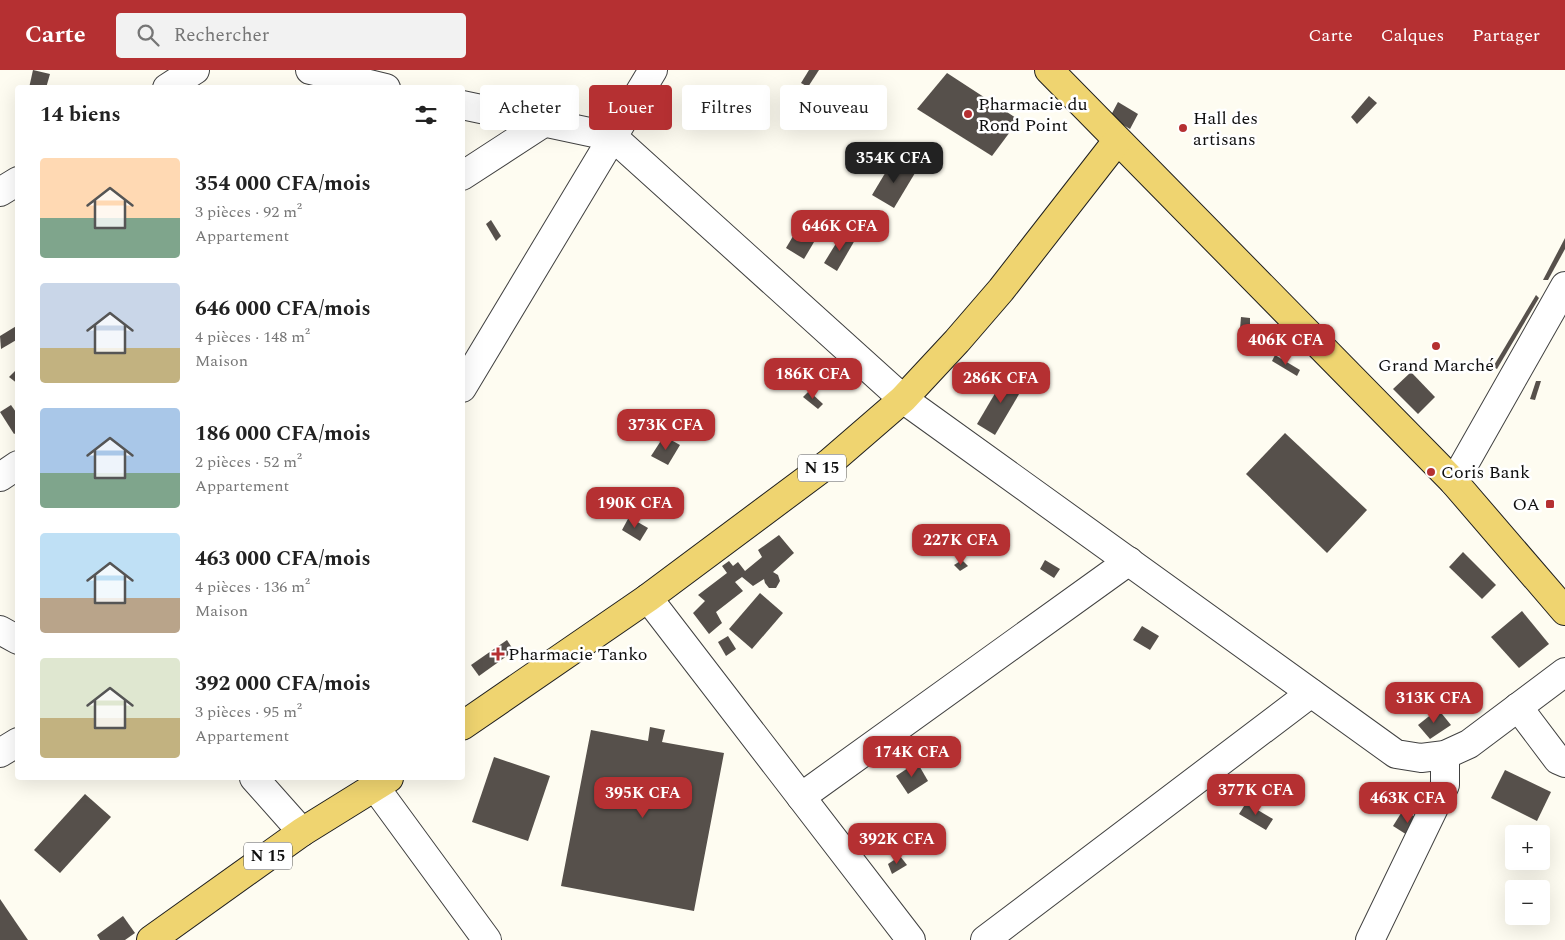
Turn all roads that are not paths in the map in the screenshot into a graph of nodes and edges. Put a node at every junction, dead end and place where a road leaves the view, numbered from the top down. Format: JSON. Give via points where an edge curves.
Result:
{"nodes":[{"id":1,"x":195,"y":70,"type":"edge"},
{"id":2,"x":310,"y":70,"type":"edge"},
{"id":3,"x":653,"y":70,"type":"edge"},
{"id":4,"x":1049,"y":70,"type":"edge"},
{"id":5,"x":172,"y":85,"type":"edge"},
{"id":6,"x":373,"y":85,"type":"edge"},
{"id":7,"x":465,"y":106,"type":"edge"},
{"id":8,"x":480,"y":109,"type":"edge"},
{"id":9,"x":533,"y":130,"type":"edge"},
{"id":10,"x":579,"y":130,"type":"edge"},
{"id":11,"x":613,"y":137,"type":"junction"},
{"id":12,"x":1117,"y":140,"type":"junction"},
{"id":13,"x":465,"y":174,"type":"edge"},
{"id":14,"x":15,"y":183,"type":"edge"},
{"id":15,"x":0,"y":192,"type":"edge"},
{"id":16,"x":1565,"y":286,"type":"edge"},
{"id":17,"x":465,"y":383,"type":"edge"},
{"id":18,"x":903,"y":399,"type":"junction"},
{"id":19,"x":15,"y":467,"type":"edge"},
{"id":20,"x":0,"y":477,"type":"edge"},
{"id":21,"x":1454,"y":482,"type":"junction"},
{"id":22,"x":1129,"y":561,"type":"junction"},
{"id":23,"x":648,"y":598,"type":"junction"},
{"id":24,"x":1565,"y":611,"type":"edge"},
{"id":25,"x":0,"y":630,"type":"edge"},
{"id":26,"x":15,"y":638,"type":"edge"},
{"id":27,"x":1565,"y":672,"type":"edge"},
{"id":28,"x":1311,"y":692,"type":"junction"},
{"id":29,"x":1518,"y":707,"type":"junction"},
{"id":30,"x":465,"y":724,"type":"edge"},
{"id":31,"x":15,"y":744,"type":"edge"},
{"id":32,"x":0,"y":753,"type":"edge"},
{"id":33,"x":1446,"y":755,"type":"junction"},
{"id":34,"x":1565,"y":763,"type":"edge"},
{"id":35,"x":256,"y":780,"type":"edge"},
{"id":36,"x":382,"y":782,"type":"edge"},
{"id":37,"x":802,"y":797,"type":"junction"},
{"id":38,"x":302,"y":832,"type":"junction"},
{"id":39,"x":151,"y":940,"type":"edge"},
{"id":40,"x":487,"y":940,"type":"edge"},
{"id":41,"x":911,"y":940,"type":"edge"},
{"id":42,"x":985,"y":940,"type":"edge"},
{"id":43,"x":1370,"y":940,"type":"edge"}],
"edges":[{"from":1,"to":5,"type":"street"},
{"from":2,"to":6,"type":"street"},
{"from":3,"to":11,"type":"street"},
{"from":4,"to":12,"type":"main road"},
{"from":7,"to":8,"type":"street"},
{"from":9,"to":13,"type":"street"},
{"from":10,"to":11,"type":"street"},
{"from":11,"to":17,"type":"street"},
{"from":11,"to":18,"type":"street"},
{"from":12,"to":18,"type":"main road","number":"N 15","via":[[1001,290]]},
{"from":12,"to":21,"type":"main road"},
{"from":14,"to":15,"type":"street"},
{"from":16,"to":21,"type":"street"},
{"from":18,"to":22,"type":"street"},
{"from":18,"to":23,"type":"main road","number":"N 15","via":[[829,463]]},
{"from":19,"to":20,"type":"street"},
{"from":21,"to":24,"type":"main road"},
{"from":22,"to":28,"type":"street"},
{"from":22,"to":37,"type":"street"},
{"from":23,"to":30,"type":"main road","number":"N 15"},
{"from":23,"to":37,"type":"street"},
{"from":25,"to":26,"type":"street"},
{"from":27,"to":29,"type":"street"},
{"from":28,"to":33,"type":"street","via":[[1396,754],[1421,758]]},
{"from":28,"to":42,"type":"street"},
{"from":29,"to":33,"type":"street","via":[[1469,744]]},
{"from":29,"to":34,"type":"street","via":[[1558,760]]},
{"from":31,"to":32,"type":"street"},
{"from":33,"to":43,"type":"street","via":[[1446,785]]},
{"from":35,"to":38,"type":"street"},
{"from":36,"to":38,"type":"main road","number":"N 15"},
{"from":36,"to":40,"type":"street"},
{"from":37,"to":41,"type":"street"},
{"from":38,"to":39,"type":"main road","number":"N 15"}]}
